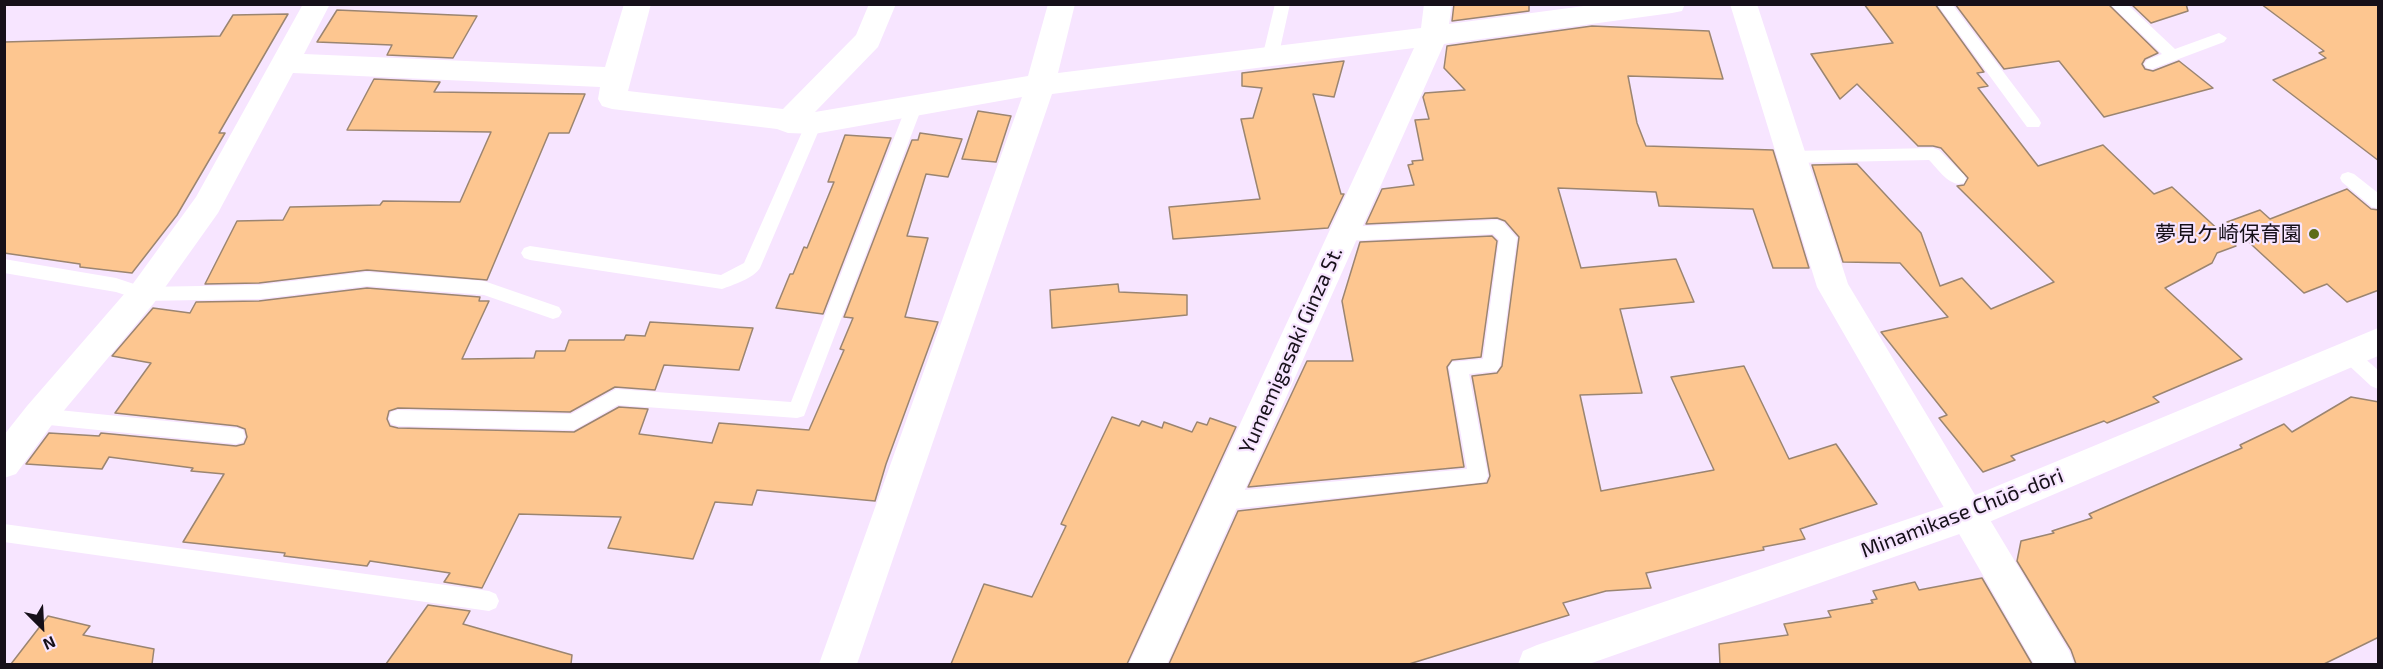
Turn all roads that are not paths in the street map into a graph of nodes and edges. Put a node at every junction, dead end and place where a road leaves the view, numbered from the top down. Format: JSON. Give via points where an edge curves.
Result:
{"nodes":[{"id":1,"x":317,"y":4,"type":"edge"},
{"id":2,"x":638,"y":4,"type":"edge"},
{"id":3,"x":883,"y":4,"type":"edge"},
{"id":4,"x":1062,"y":4,"type":"edge"},
{"id":5,"x":1282,"y":4,"type":"edge"},
{"id":6,"x":1672,"y":4,"type":"edge"},
{"id":7,"x":1743,"y":4,"type":"edge"},
{"id":8,"x":1944,"y":4,"type":"edge"},
{"id":9,"x":2117,"y":4,"type":"edge"},
{"id":10,"x":1436,"y":20,"type":"edge"},
{"id":11,"x":2219,"y":38,"type":"dead end"},
{"id":12,"x":2173,"y":56,"type":"junction"},
{"id":13,"x":1270,"y":58,"type":"junction"},
{"id":14,"x":286,"y":63,"type":"junction"},
{"id":15,"x":2152,"y":64,"type":"dead end"},
{"id":16,"x":616,"y":78,"type":"junction"},
{"id":17,"x":1040,"y":86,"type":"junction"},
{"id":18,"x":914,"y":107,"type":"junction"},
{"id":19,"x":801,"y":122,"type":"junction"},
{"id":20,"x":2032,"y":123,"type":"dead end"},
{"id":21,"x":1792,"y":157,"type":"junction"},
{"id":22,"x":2348,"y":178,"type":"dead end"},
{"id":23,"x":1958,"y":179,"type":"dead end"},
{"id":24,"x":2379,"y":202,"type":"edge"},
{"id":25,"x":1344,"y":234,"type":"junction"},
{"id":26,"x":530,"y":253,"type":"dead end"},
{"id":27,"x":4,"y":266,"type":"edge"},
{"id":28,"x":143,"y":294,"type":"junction"},
{"id":29,"x":553,"y":312,"type":"dead end"},
{"id":30,"x":2364,"y":348,"type":"edge"},
{"id":31,"x":2379,"y":381,"type":"edge"},
{"id":32,"x":39,"y":416,"type":"junction"},
{"id":33,"x":398,"y":418,"type":"dead end"},
{"id":34,"x":236,"y":435,"type":"dead end"},
{"id":35,"x":4,"y":463,"type":"edge"},
{"id":36,"x":1222,"y":501,"type":"junction"},
{"id":37,"x":1968,"y":515,"type":"junction"},
{"id":38,"x":4,"y":533,"type":"edge"},
{"id":39,"x":489,"y":601,"type":"dead end"},
{"id":40,"x":838,"y":664,"type":"edge"},
{"id":41,"x":1148,"y":664,"type":"edge"},
{"id":42,"x":1538,"y":664,"type":"edge"},
{"id":43,"x":2055,"y":664,"type":"edge"}],
"edges":[{"from":1,"to":14,"type":"street"},
{"from":2,"to":16,"type":"street"},
{"from":3,"to":19,"type":"street","via":[[868,40]]},
{"from":4,"to":17,"type":"street"},
{"from":5,"to":13,"type":"lane"},
{"from":6,"to":10,"type":"street"},
{"from":7,"to":21,"type":"street"},
{"from":8,"to":20,"type":"lane"},
{"from":9,"to":12,"type":"lane"},
{"from":10,"to":13,"type":"street"},
{"from":10,"to":25,"type":"street","name":"Yumemigasaki Ginza St."},
{"from":11,"to":12,"type":"lane"},
{"from":12,"to":15,"type":"lane"},
{"from":13,"to":17,"type":"street"},
{"from":14,"to":16,"type":"street"},
{"from":14,"to":28,"type":"street","via":[[207,205]]},
{"from":16,"to":19,"type":"street","via":[[612,99]]},
{"from":17,"to":18,"type":"street"},
{"from":17,"to":40,"type":"street"},
{"from":18,"to":19,"type":"street"},
{"from":18,"to":33,"type":"lane","via":[[797,410],[616,397],[574,423]]},
{"from":19,"to":26,"type":"lane","via":[[751,268],[722,282]]},
{"from":21,"to":23,"type":"lane","via":[[1933,154]]},
{"from":21,"to":37,"type":"street","via":[[1833,287]]},
{"from":22,"to":24,"type":"lane"},
{"from":25,"to":36,"type":"street","name":"Yumemigasaki Ginza St."},
{"from":25,"to":36,"type":"lane","via":[[1497,227],[1508,238],[1491,366],[1458,367],[1478,476]]},
{"from":27,"to":28,"type":"lane","via":[[116,285]]},
{"from":28,"to":29,"type":"lane","via":[[259,292],[367,279],[484,288]]},
{"from":28,"to":32,"type":"street"},
{"from":30,"to":31,"type":"lane"},
{"from":30,"to":37,"type":"street","name":"Minamikase Chūō-dōri"},
{"from":32,"to":34,"type":"lane"},
{"from":32,"to":35,"type":"street"},
{"from":36,"to":41,"type":"street","name":"Yumemigasaki Ginza St."},
{"from":37,"to":42,"type":"street","name":"Minamikase Chūō-dōri"},
{"from":37,"to":43,"type":"street"},
{"from":38,"to":39,"type":"lane"}]}
